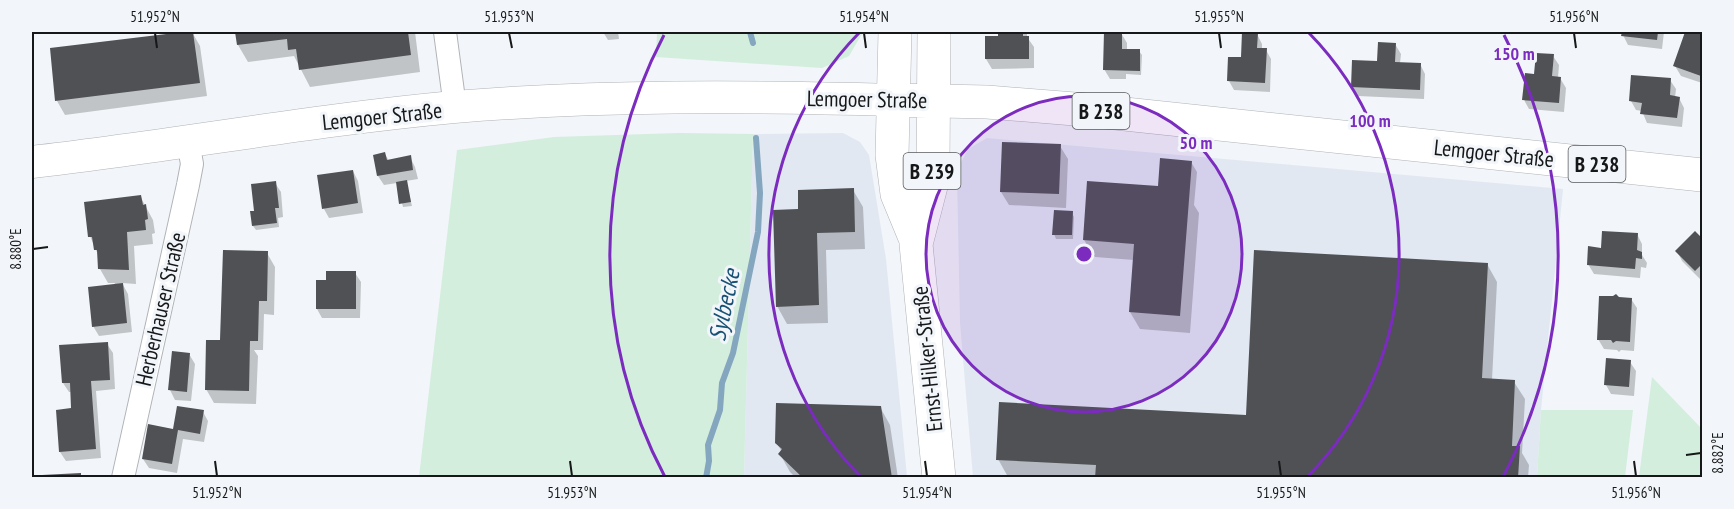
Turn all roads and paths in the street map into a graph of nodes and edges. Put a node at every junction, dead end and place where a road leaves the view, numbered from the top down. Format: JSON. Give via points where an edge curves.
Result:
{"nodes":[{"id":1,"x":445,"y":32,"type":"edge"},
{"id":2,"x":895,"y":32,"type":"edge"},
{"id":3,"x":934,"y":32,"type":"edge"},
{"id":4,"x":893,"y":100,"type":"junction"},
{"id":5,"x":934,"y":101,"type":"junction"},
{"id":6,"x":455,"y":107,"type":"junction"},
{"id":7,"x":188,"y":141,"type":"junction"},
{"id":8,"x":32,"y":162,"type":"edge"},
{"id":9,"x":1702,"y":175,"type":"edge"},
{"id":10,"x":916,"y":240,"type":"junction"},
{"id":11,"x":123,"y":477,"type":"edge"},
{"id":12,"x":939,"y":477,"type":"edge"}],
"edges":[{"from":1,"to":6,"type":"street"},
{"from":2,"to":4,"type":"main road","number":"B 239"},
{"from":3,"to":5,"type":"main road","number":"B 239"},
{"from":4,"to":5,"type":"main road","name":"Lemgoer Straße"},
{"from":4,"to":6,"type":"main road","name":"Lemgoer Straße","via":[[737,98]]},
{"from":4,"to":10,"type":"main road","name":"Ernst-Hilker-Straße","number":"B 239","via":[[892,155],[897,194]]},
{"from":5,"to":9,"type":"main road","name":"Lemgoer Straße","number":"B 238","via":[[1087,110]]},
{"from":5,"to":10,"type":"main road","name":"Ernst-Hilker-Straße","number":"B 239","via":[[930,186]]},
{"from":6,"to":7,"type":"main road","name":"Lemgoer Straße"},
{"from":7,"to":8,"type":"main road","name":"Lemgoer Straße"},
{"from":7,"to":11,"type":"street","name":"Herberhauser Straße","via":[[192,164],[188,185]]},
{"from":10,"to":12,"type":"main road","name":"Ernst-Hilker-Straße","number":"B 239"}]}
